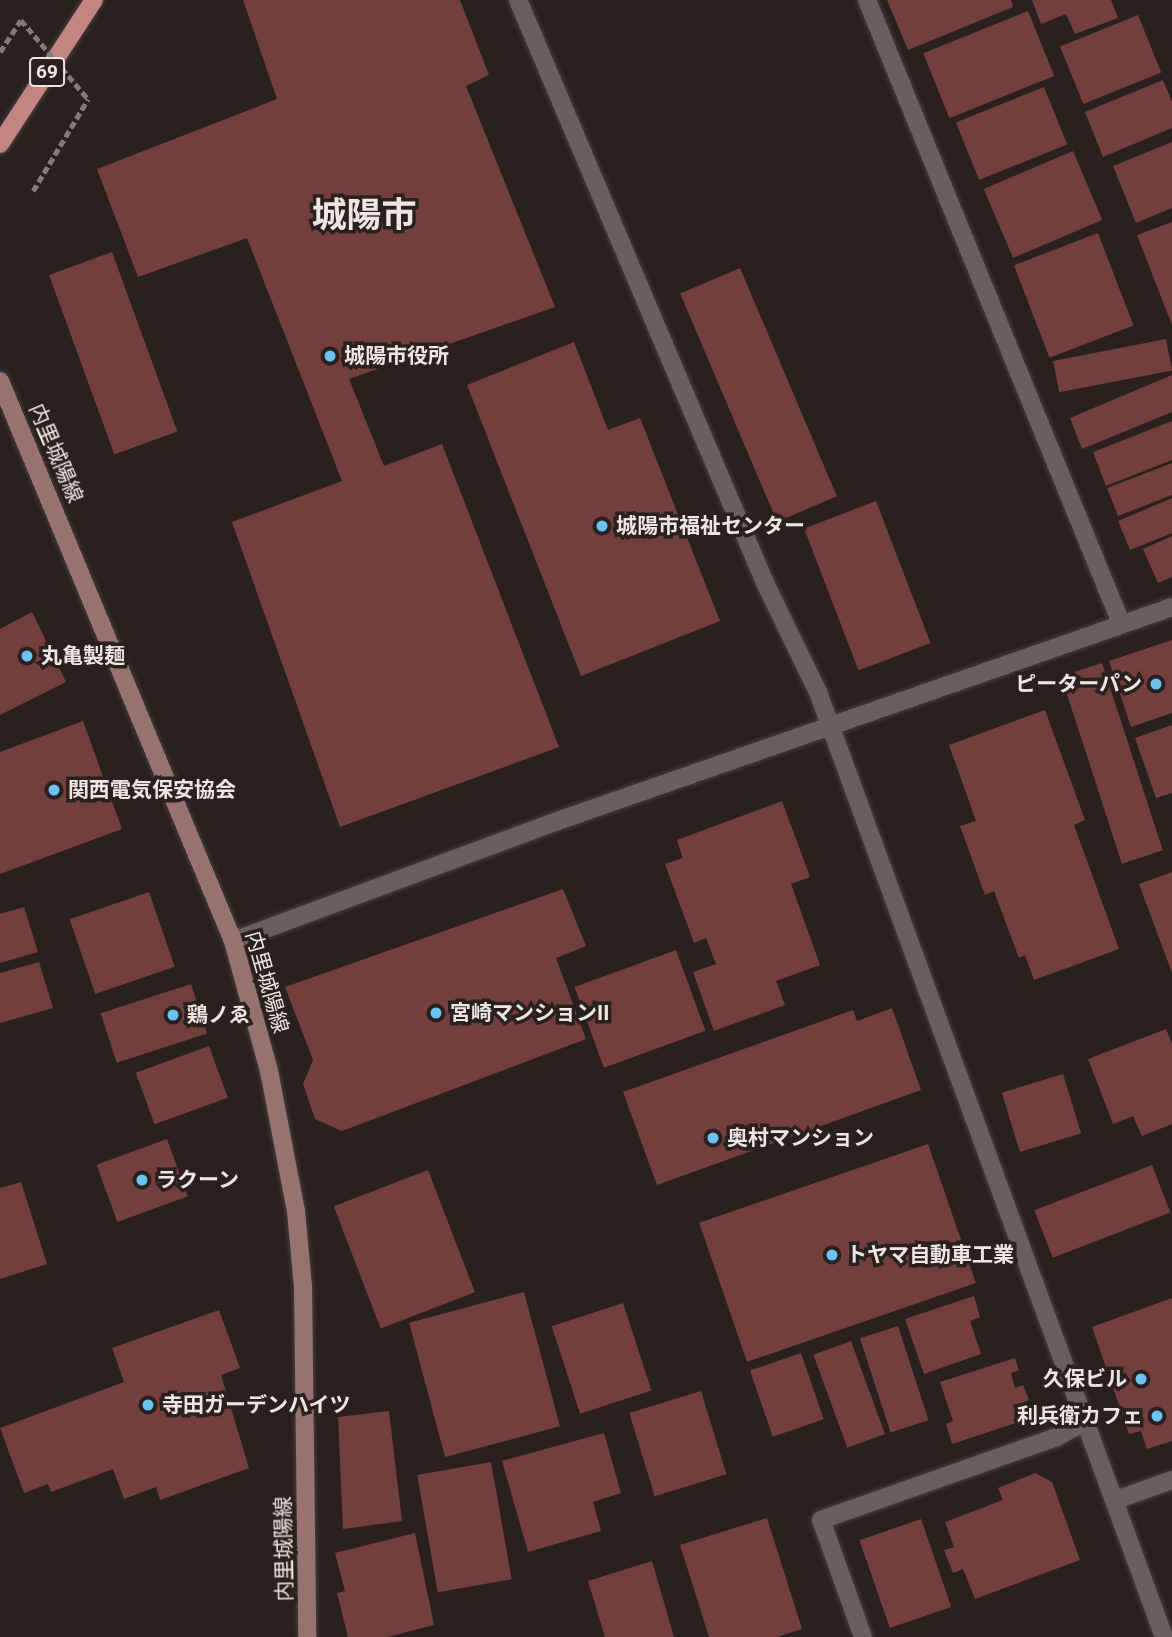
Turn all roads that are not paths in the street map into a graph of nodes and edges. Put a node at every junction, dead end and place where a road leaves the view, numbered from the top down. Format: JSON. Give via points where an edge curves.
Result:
{"nodes":[{"id":1,"x":94,"y":0,"type":"edge"},
{"id":2,"x":518,"y":0,"type":"edge"},
{"id":3,"x":867,"y":0,"type":"edge"},
{"id":4,"x":0,"y":144,"type":"edge"},
{"id":5,"x":0,"y":381,"type":"edge"},
{"id":6,"x":1172,"y":607,"type":"edge"},
{"id":7,"x":1121,"y":623,"type":"junction"},
{"id":8,"x":831,"y":729,"type":"junction"},
{"id":9,"x":233,"y":941,"type":"junction"},
{"id":10,"x":1083,"y":1423,"type":"junction"},
{"id":11,"x":1172,"y":1480,"type":"edge"},
{"id":12,"x":1116,"y":1500,"type":"junction"},
{"id":13,"x":307,"y":1637,"type":"edge"},
{"id":14,"x":863,"y":1637,"type":"edge"},
{"id":15,"x":1164,"y":1637,"type":"edge"}],
"edges":[{"from":1,"to":4,"type":"main road","number":"69"},
{"from":2,"to":8,"type":"street"},
{"from":3,"to":7,"type":"street"},
{"from":5,"to":9,"type":"main road","name":"内里城陽線"},
{"from":6,"to":7,"type":"street"},
{"from":7,"to":8,"type":"street"},
{"from":8,"to":9,"type":"street","via":[[549,824]]},
{"from":8,"to":10,"type":"street"},
{"from":9,"to":13,"type":"main road","name":"内里城陽線","via":[[269,1071],[297,1223],[303,1286]]},
{"from":10,"to":12,"type":"street"},
{"from":10,"to":14,"type":"street","via":[[1057,1437],[821,1520]]},
{"from":11,"to":12,"type":"street"},
{"from":12,"to":15,"type":"street"}]}
